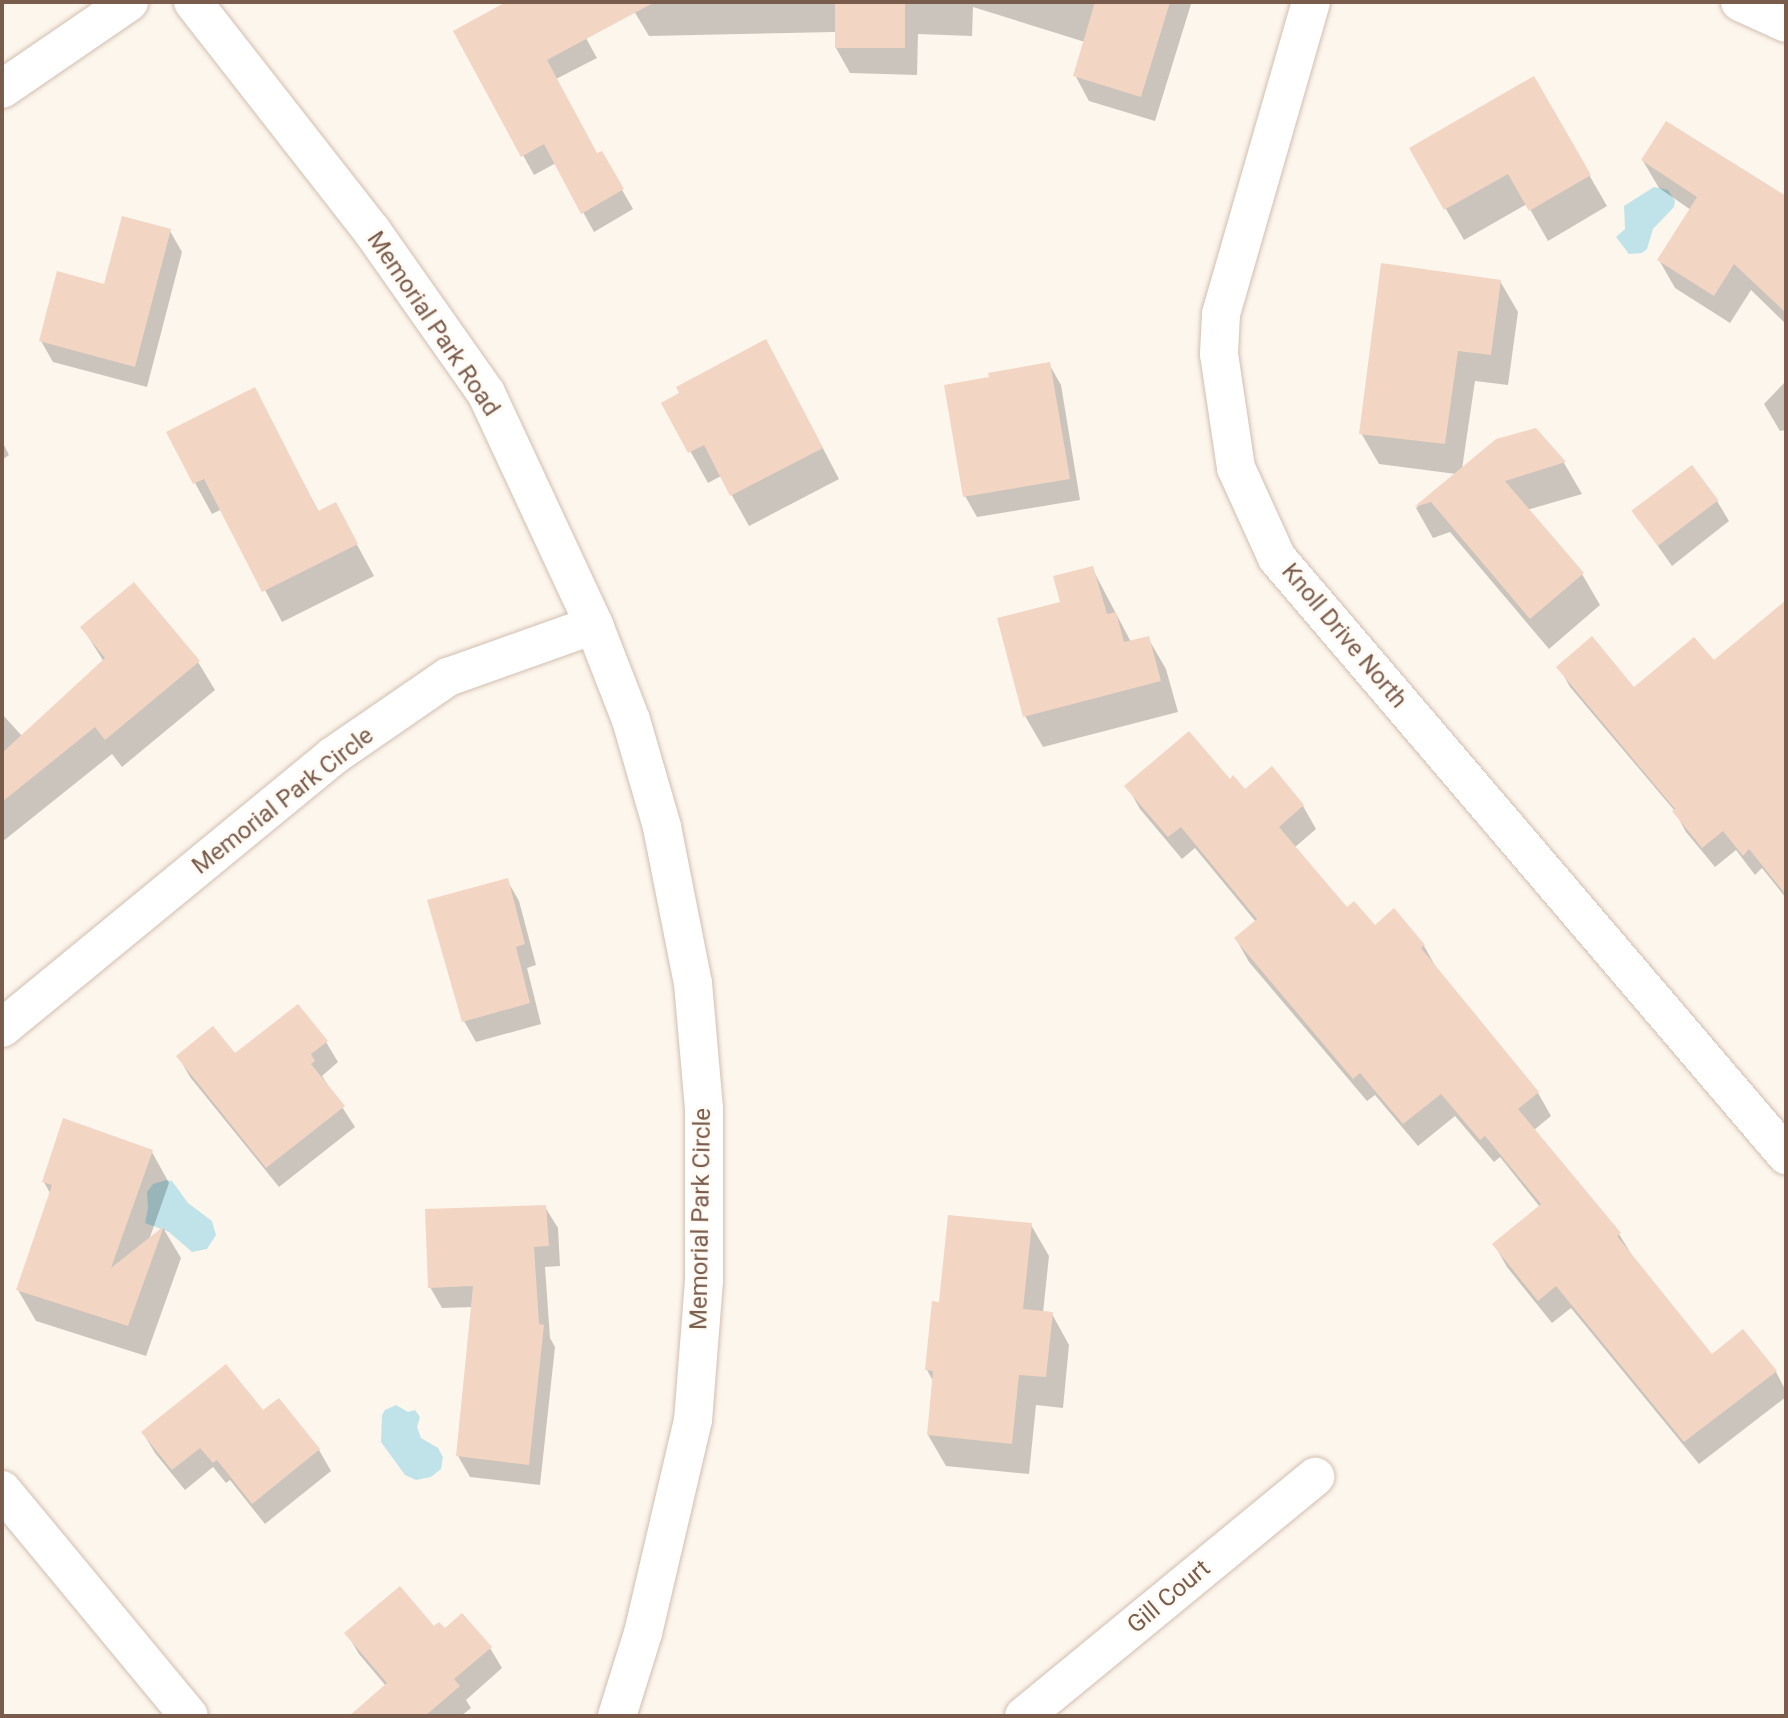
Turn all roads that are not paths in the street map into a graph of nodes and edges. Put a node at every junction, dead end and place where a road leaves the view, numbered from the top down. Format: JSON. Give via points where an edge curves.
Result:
{"nodes":[{"id":1,"x":129,"y":2,"type":"edge"},
{"id":2,"x":1311,"y":2,"type":"edge"},
{"id":3,"x":1740,"y":2,"type":"edge"},
{"id":4,"x":207,"y":6,"type":"edge"},
{"id":5,"x":1786,"y":23,"type":"edge"},
{"id":6,"x":2,"y":89,"type":"edge"},
{"id":7,"x":594,"y":625,"type":"junction"},
{"id":8,"x":631,"y":720,"type":"joint"},
{"id":9,"x":2,"y":1028,"type":"edge"},
{"id":10,"x":1786,"y":1155,"type":"edge"},
{"id":11,"x":1315,"y":1477,"type":"dead end"},
{"id":12,"x":2,"y":1490,"type":"edge"},
{"id":13,"x":189,"y":1716,"type":"edge"},
{"id":14,"x":617,"y":1716,"type":"edge"},
{"id":15,"x":1024,"y":1716,"type":"edge"}],
"edges":[{"from":1,"to":6,"type":"street"},
{"from":2,"to":10,"type":"street","name":"Knoll Drive North","via":[[1221,314],[1219,355],[1236,468],[1277,558]]},
{"from":3,"to":5,"type":"street"},
{"from":4,"to":7,"type":"street","name":"Memorial Park Road","via":[[486,393]]},
{"from":7,"to":8,"type":"street","name":"Memorial Park Road"},
{"from":7,"to":9,"type":"street","name":"Memorial Park Circle","via":[[448,677],[333,756]]},
{"from":8,"to":14,"type":"street","name":"Memorial Park Circle","via":[[662,827],[693,984],[704,1108],[704,1281],[693,1420],[643,1633]]},
{"from":11,"to":15,"type":"street","name":"Gill Court"},
{"from":12,"to":13,"type":"street"}]}
